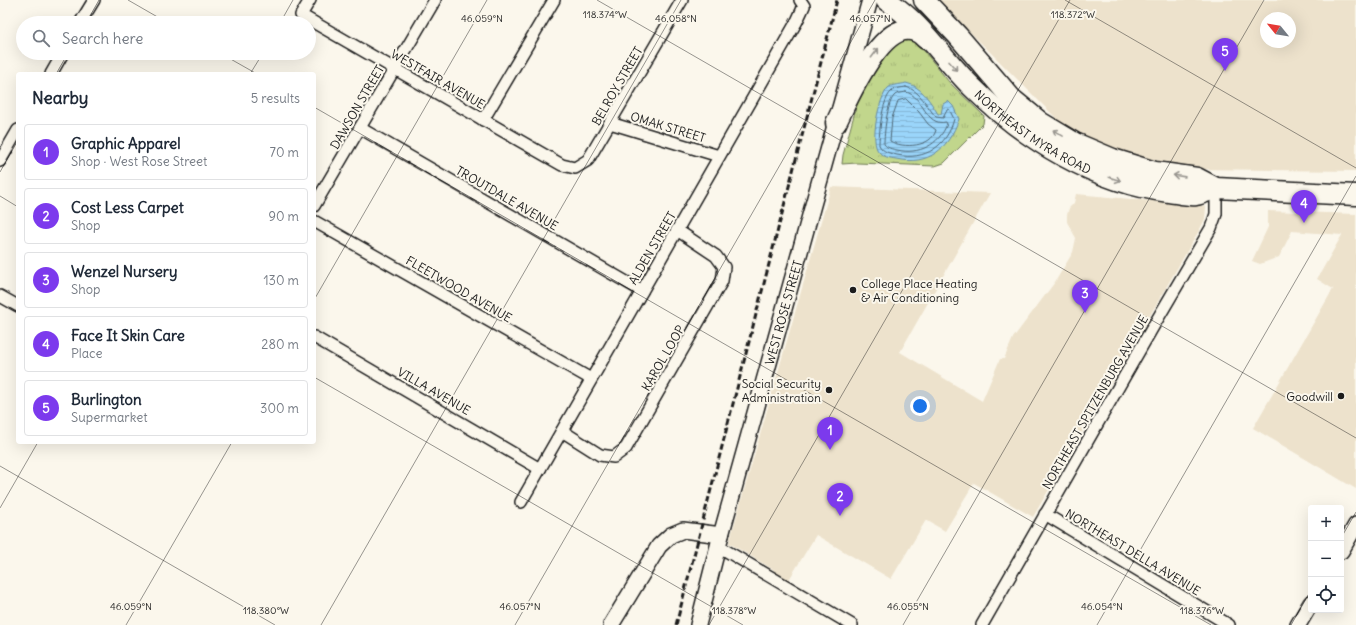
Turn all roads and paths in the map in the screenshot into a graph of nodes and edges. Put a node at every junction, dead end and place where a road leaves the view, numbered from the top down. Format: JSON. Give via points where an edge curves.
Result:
{"nodes":[{"id":1,"x":94,"y":0,"type":"edge"},
{"id":2,"x":310,"y":0,"type":"edge"},
{"id":3,"x":434,"y":0,"type":"edge"},
{"id":4,"x":554,"y":0,"type":"edge"},
{"id":5,"x":682,"y":0,"type":"edge"},
{"id":6,"x":870,"y":0,"type":"edge"},
{"id":7,"x":886,"y":0,"type":"edge"},
{"id":8,"x":924,"y":0,"type":"edge"},
{"id":9,"x":802,"y":3,"type":"edge"},
{"id":10,"x":84,"y":16,"type":"edge"},
{"id":11,"x":303,"y":16,"type":"edge"},
{"id":12,"x":316,"y":24,"type":"edge"},
{"id":13,"x":939,"y":49,"type":"junction"},
{"id":14,"x":59,"y":60,"type":"edge"},
{"id":15,"x":394,"y":69,"type":"junction"},
{"id":16,"x":52,"y":72,"type":"edge"},
{"id":17,"x":483,"y":120,"type":"junction"},
{"id":18,"x":610,"y":123,"type":"junction"},
{"id":19,"x":836,"y":123,"type":"junction"},
{"id":20,"x":360,"y":128,"type":"junction"},
{"id":21,"x":16,"y":133,"type":"edge"},
{"id":22,"x":719,"y":156,"type":"junction"},
{"id":23,"x":0,"y":161,"type":"edge"},
{"id":24,"x":562,"y":165,"type":"joint"},
{"id":25,"x":1216,"y":188,"type":"junction"},
{"id":26,"x":1356,"y":196,"type":"edge"},
{"id":27,"x":316,"y":203,"type":"edge"},
{"id":28,"x":316,"y":222,"type":"edge"},
{"id":29,"x":677,"y":230,"type":"junction"},
{"id":30,"x":642,"y":291,"type":"junction"},
{"id":31,"x":0,"y":296,"type":"edge"},
{"id":32,"x":16,"y":305,"type":"edge"},
{"id":33,"x":316,"y":338,"type":"edge"},
{"id":34,"x":591,"y":379,"type":"junction"},
{"id":35,"x":562,"y":431,"type":"junction"},
{"id":36,"x":540,"y":468,"type":"junction"},
{"id":37,"x":520,"y":502,"type":"dead end"},
{"id":38,"x":1045,"y":514,"type":"junction"},
{"id":39,"x":1356,"y":525,"type":"edge"},
{"id":40,"x":719,"y":541,"type":"junction"},
{"id":41,"x":1344,"y":546,"type":"edge"},
{"id":42,"x":1308,"y":607,"type":"edge"},
{"id":43,"x":611,"y":625,"type":"edge"},
{"id":44,"x":698,"y":625,"type":"edge"},
{"id":45,"x":852,"y":625,"type":"edge"},
{"id":46,"x":982,"y":625,"type":"edge"},
{"id":47,"x":1229,"y":625,"type":"edge"},
{"id":48,"x":1298,"y":625,"type":"edge"}],
"edges":[{"from":1,"to":10,"type":"street"},
{"from":2,"to":11,"type":"street","name":"WESTFAIR AVENUE"},
{"from":3,"to":15,"type":"street","name":"DAWSON STREET"},
{"from":4,"to":17,"type":"street"},
{"from":5,"to":18,"type":"street","name":"BELROY STREET"},
{"from":6,"to":19,"type":"main road","name":"WEST ROSE STREET"},
{"from":7,"to":13,"type":"highway","name":"NORTHEAST MYRA ROAD","via":[[913,22]]},
{"from":25,"to":8,"type":"highway","name":"NORTHEAST MYRA ROAD","one_way":true,"via":[[1198,178],[1156,172],[1113,159],[1075,143],[1040,122],[1012,99]]},
{"from":9,"to":22,"type":"street","name":"ALDEN STREET","via":[[797,21]]},
{"from":12,"to":15,"type":"street","name":"WESTFAIR AVENUE"},
{"from":19,"to":13,"type":"highway","one_way":true,"via":[[860,73],[881,45],[894,33],[916,31]]},
{"from":13,"to":25,"type":"highway","name":"NORTHEAST MYRA ROAD","one_way":true,"via":[[972,88],[997,111],[1028,135],[1065,157],[1105,175],[1149,189],[1197,195]]},
{"from":14,"to":16,"type":"street"},
{"from":15,"to":17,"type":"street","name":"WESTFAIR AVENUE"},
{"from":15,"to":20,"type":"street","name":"DAWSON STREET"},
{"from":17,"to":24,"type":"street","name":"WESTFAIR AVENUE"},
{"from":18,"to":22,"type":"street","name":"OMAK STREET"},
{"from":18,"to":24,"type":"street","name":"BELROY STREET","via":[[588,160],[575,168]]},
{"from":19,"to":40,"type":"main road","name":"WEST ROSE STREET"},
{"from":20,"to":27,"type":"street","name":"DAWSON STREET"},
{"from":20,"to":30,"type":"street","name":"TROUTDALE AVENUE"},
{"from":21,"to":23,"type":"street"},
{"from":22,"to":29,"type":"street","name":"ALDEN STREET"},
{"from":25,"to":26,"type":"highway","name":"NORTHEAST MYRA ROAD"},
{"from":25,"to":38,"type":"street","name":"NORTHEAST SPITZENBURG AVENUE","via":[[1216,214],[1211,228]]},
{"from":28,"to":34,"type":"street","name":"FLEETWOOD AVENUE"},
{"from":29,"to":30,"type":"street","name":"ALDEN STREET"},
{"from":29,"to":35,"type":"street","name":"KAROL LOOP","via":[[716,256],[724,267],[722,281],[626,448],[614,457],[600,455]]},
{"from":30,"to":34,"type":"street","name":"ALDEN STREET"},
{"from":31,"to":32,"type":"street"},
{"from":33,"to":36,"type":"street","name":"VILLA AVENUE"},
{"from":34,"to":35,"type":"street","name":"ALDEN STREET"},
{"from":35,"to":36,"type":"street","name":"ALDEN STREET"},
{"from":36,"to":37,"type":"street","name":"ALDEN STREET"},
{"from":38,"to":46,"type":"street","name":"NORTHEAST SPITZENBURG AVENUE"},
{"from":38,"to":47,"type":"street","name":"NORTHEAST DELLA AVENUE"},
{"from":39,"to":41,"type":"main road"},
{"from":40,"to":43,"type":"main road","via":[[683,530],[671,535],[659,546]]},
{"from":40,"to":44,"type":"main road","name":"WEST ROSE STREET"},
{"from":40,"to":45,"type":"street"},
{"from":42,"to":48,"type":"main road"}]}
